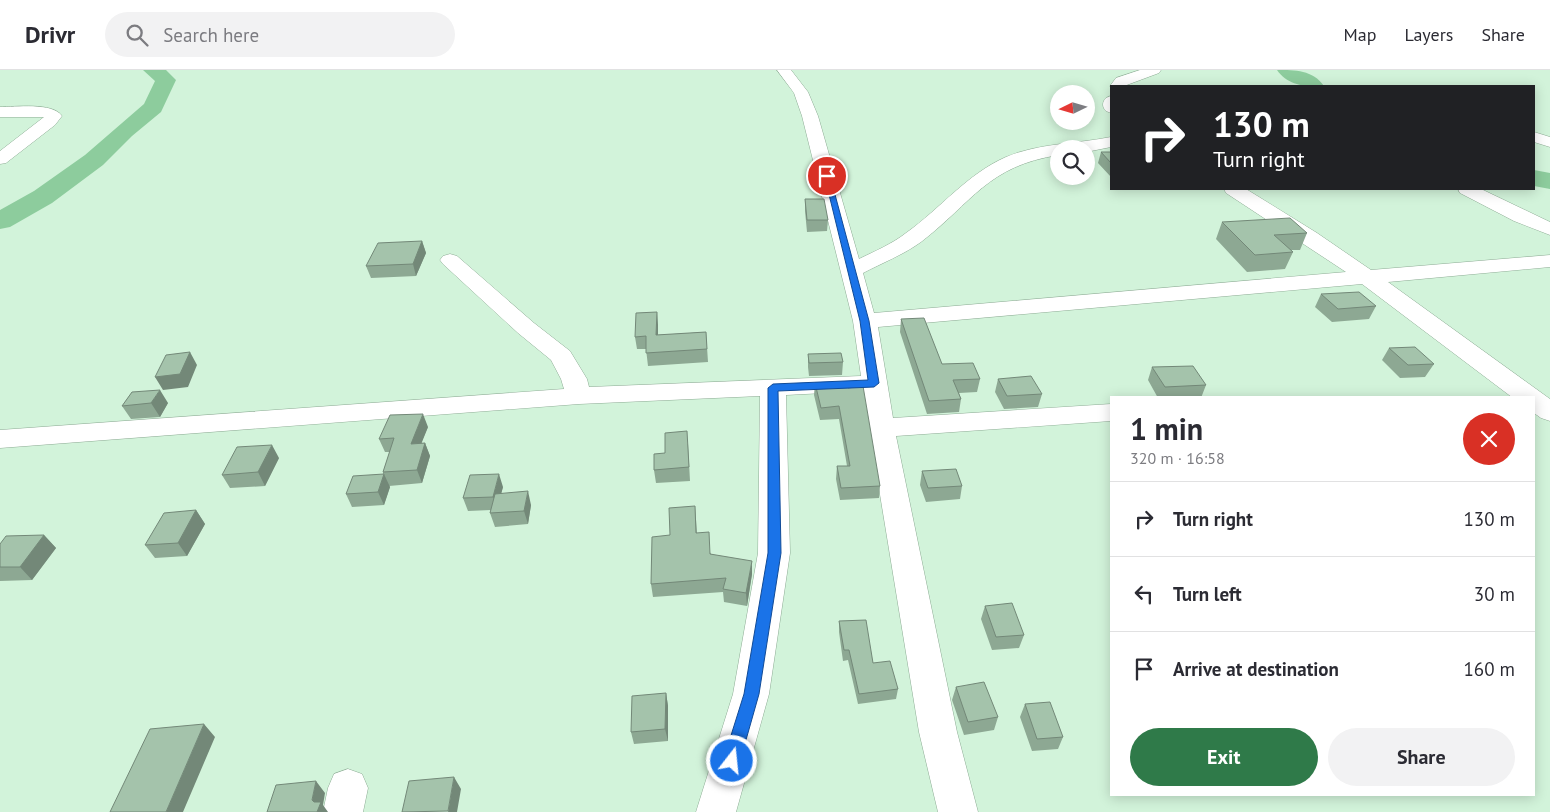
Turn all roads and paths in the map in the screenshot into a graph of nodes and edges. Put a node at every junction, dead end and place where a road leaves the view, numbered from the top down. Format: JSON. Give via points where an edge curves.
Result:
{"nodes":[{"id":1,"x":784,"y":70,"type":"edge"},
{"id":2,"x":1154,"y":70,"type":"edge"},
{"id":3,"x":1118,"y":85,"type":"edge"},
{"id":4,"x":0,"y":112,"type":"edge"},
{"id":5,"x":1535,"y":137,"type":"edge"},
{"id":6,"x":1110,"y":142,"type":"edge"},
{"id":7,"x":1550,"y":142,"type":"edge"},
{"id":8,"x":1095,"y":146,"type":"edge"},
{"id":9,"x":1050,"y":151,"type":"edge"},
{"id":10,"x":0,"y":158,"type":"edge"},
{"id":11,"x":1235,"y":190,"type":"edge"},
{"id":12,"x":1469,"y":190,"type":"edge"},
{"id":13,"x":1550,"y":229,"type":"edge"},
{"id":14,"x":450,"y":260,"type":"dead end"},
{"id":15,"x":1550,"y":261,"type":"edge"},
{"id":16,"x":853,"y":270,"type":"junction"},
{"id":17,"x":1366,"y":277,"type":"junction"},
{"id":18,"x":865,"y":321,"type":"junction"},
{"id":19,"x":874,"y":383,"type":"junction"},
{"id":20,"x":773,"y":388,"type":"junction"},
{"id":21,"x":579,"y":396,"type":"junction"},
{"id":22,"x":1527,"y":396,"type":"edge"},
{"id":23,"x":1535,"y":401,"type":"edge"},
{"id":24,"x":1110,"y":412,"type":"edge"},
{"id":25,"x":1550,"y":412,"type":"edge"},
{"id":26,"x":881,"y":428,"type":"junction"},
{"id":27,"x":4,"y":439,"type":"edge"},
{"id":28,"x":716,"y":812,"type":"edge"},
{"id":29,"x":958,"y":812,"type":"edge"}],
"edges":[{"from":1,"to":16,"type":"street","via":[[801,92],[810,116]]},
{"from":2,"to":3,"type":"street"},
{"from":4,"to":10,"type":"street","via":[[46,112],[54,116]]},
{"from":5,"to":7,"type":"street"},
{"from":6,"to":8,"type":"street"},
{"from":9,"to":16,"type":"street","via":[[1011,160],[979,179],[912,238]]},
{"from":11,"to":17,"type":"street"},
{"from":12,"to":13,"type":"street"},
{"from":14,"to":21,"type":"street","via":[[561,356]]},
{"from":15,"to":17,"type":"street"},
{"from":16,"to":18,"type":"street"},
{"from":17,"to":18,"type":"street"},
{"from":17,"to":22,"type":"street"},
{"from":18,"to":19,"type":"street"},
{"from":19,"to":20,"type":"street"},
{"from":19,"to":26,"type":"street"},
{"from":20,"to":21,"type":"street"},
{"from":20,"to":28,"type":"street","via":[[774,553],[752,694]]},
{"from":21,"to":27,"type":"street"},
{"from":23,"to":25,"type":"street"},
{"from":24,"to":26,"type":"street"},
{"from":26,"to":29,"type":"street","via":[[938,732]]}]}
